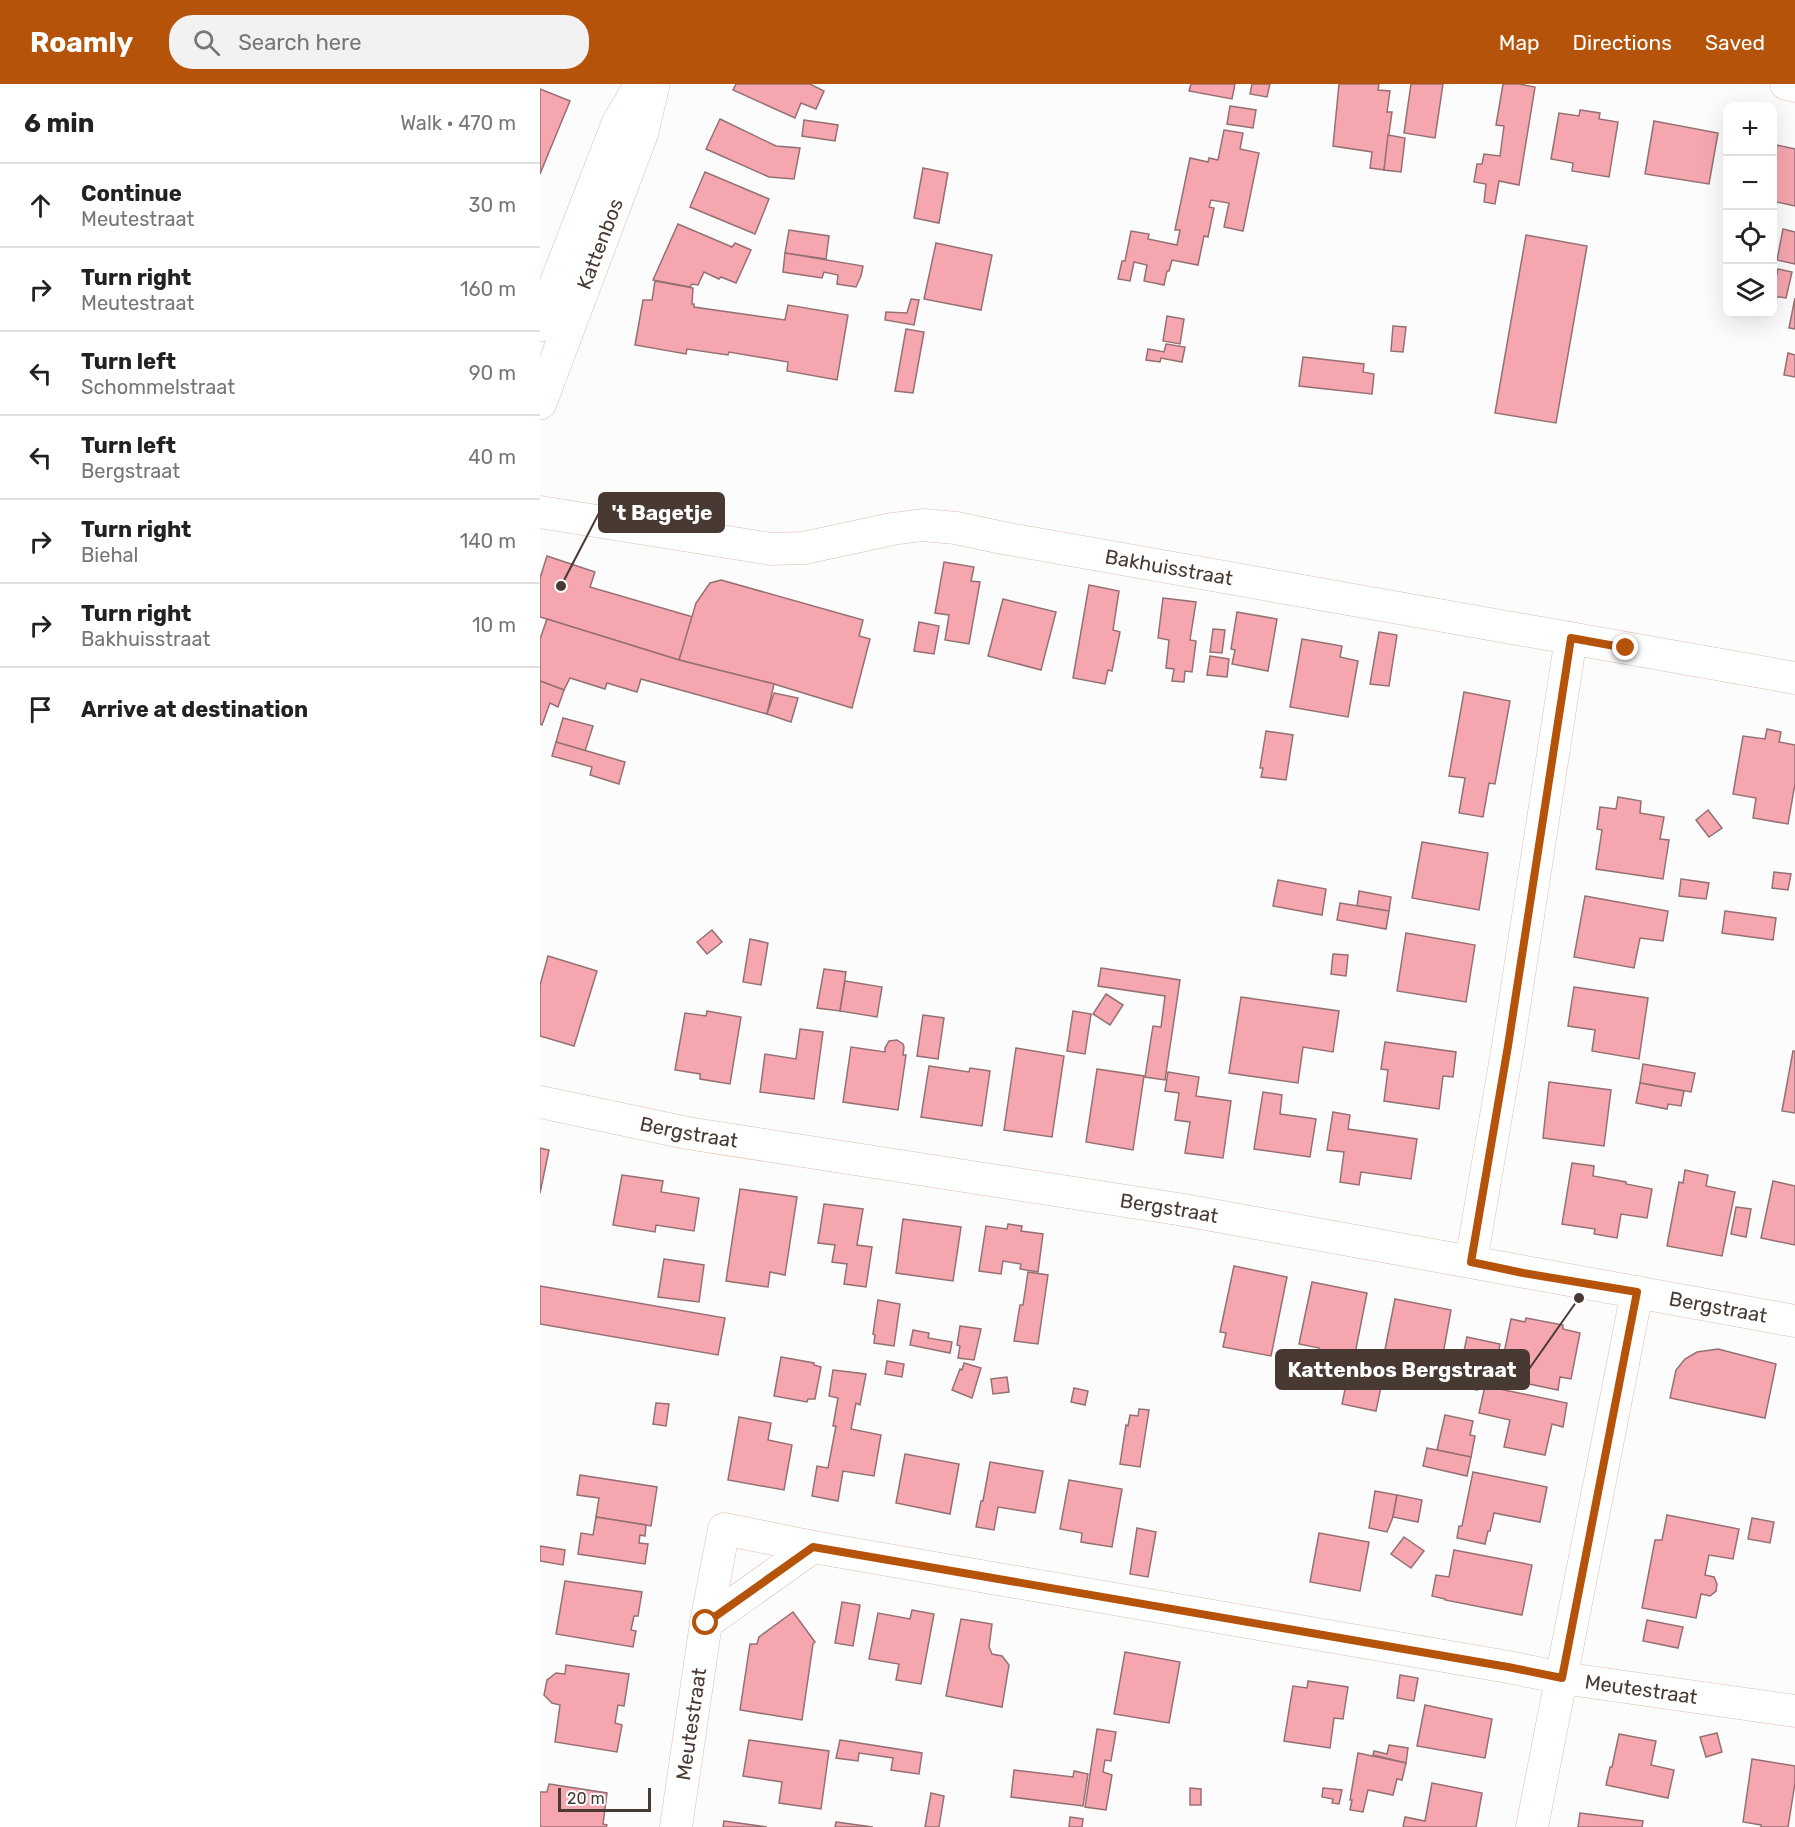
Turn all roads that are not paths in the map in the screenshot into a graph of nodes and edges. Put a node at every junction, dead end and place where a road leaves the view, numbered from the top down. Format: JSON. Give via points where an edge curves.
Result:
{"nodes":[{"id":1,"x":641,"y":84,"type":"edge"},
{"id":2,"x":653,"y":84,"type":"edge"},
{"id":3,"x":1786,"y":84,"type":"edge"},
{"id":4,"x":1795,"y":86,"type":"edge"},
{"id":5,"x":540,"y":325,"type":"edge"},
{"id":6,"x":540,"y":403,"type":"edge"},
{"id":7,"x":540,"y":512,"type":"edge"},
{"id":8,"x":1571,"y":638,"type":"junction"},
{"id":9,"x":1795,"y":678,"type":"edge"},
{"id":10,"x":540,"y":1102,"type":"edge"},
{"id":11,"x":1471,"y":1262,"type":"junction"},
{"id":12,"x":1637,"y":1292,"type":"junction"},
{"id":13,"x":1795,"y":1321,"type":"edge"},
{"id":14,"x":813,"y":1547,"type":"junction"},
{"id":15,"x":706,"y":1623,"type":"junction"},
{"id":16,"x":1562,"y":1678,"type":"junction"},
{"id":17,"x":1795,"y":1711,"type":"edge"},
{"id":18,"x":676,"y":1827,"type":"edge"},
{"id":19,"x":1532,"y":1827,"type":"edge"}],
"edges":[{"from":1,"to":5,"type":"main road","name":"Kattenbos","via":[[618,124]]},
{"from":2,"to":6,"type":"main road","name":"Kattenbos","via":[[642,132]]},
{"from":3,"to":4,"type":"street"},
{"from":7,"to":8,"type":"street","name":"Bakhuisstraat","via":[[771,549],[804,548],[923,525],[956,528]]},
{"from":8,"to":9,"type":"street","name":"Bakhuisstraat"},
{"from":8,"to":11,"type":"street"},
{"from":10,"to":11,"type":"street","name":"Bergstraat","via":[[687,1133],[1172,1208]]},
{"from":11,"to":12,"type":"street","name":"Bergstraat"},
{"from":12,"to":13,"type":"street","name":"Bergstraat"},
{"from":12,"to":16,"type":"street"},
{"from":14,"to":15,"type":"street"},
{"from":14,"to":15,"type":"street","name":"Meutestraat","via":[[724,1529]]},
{"from":14,"to":16,"type":"street","name":"Meutestraat"},
{"from":15,"to":18,"type":"street","name":"Meutestraat"},
{"from":16,"to":17,"type":"street","name":"Meutestraat"},
{"from":16,"to":19,"type":"street"}]}
